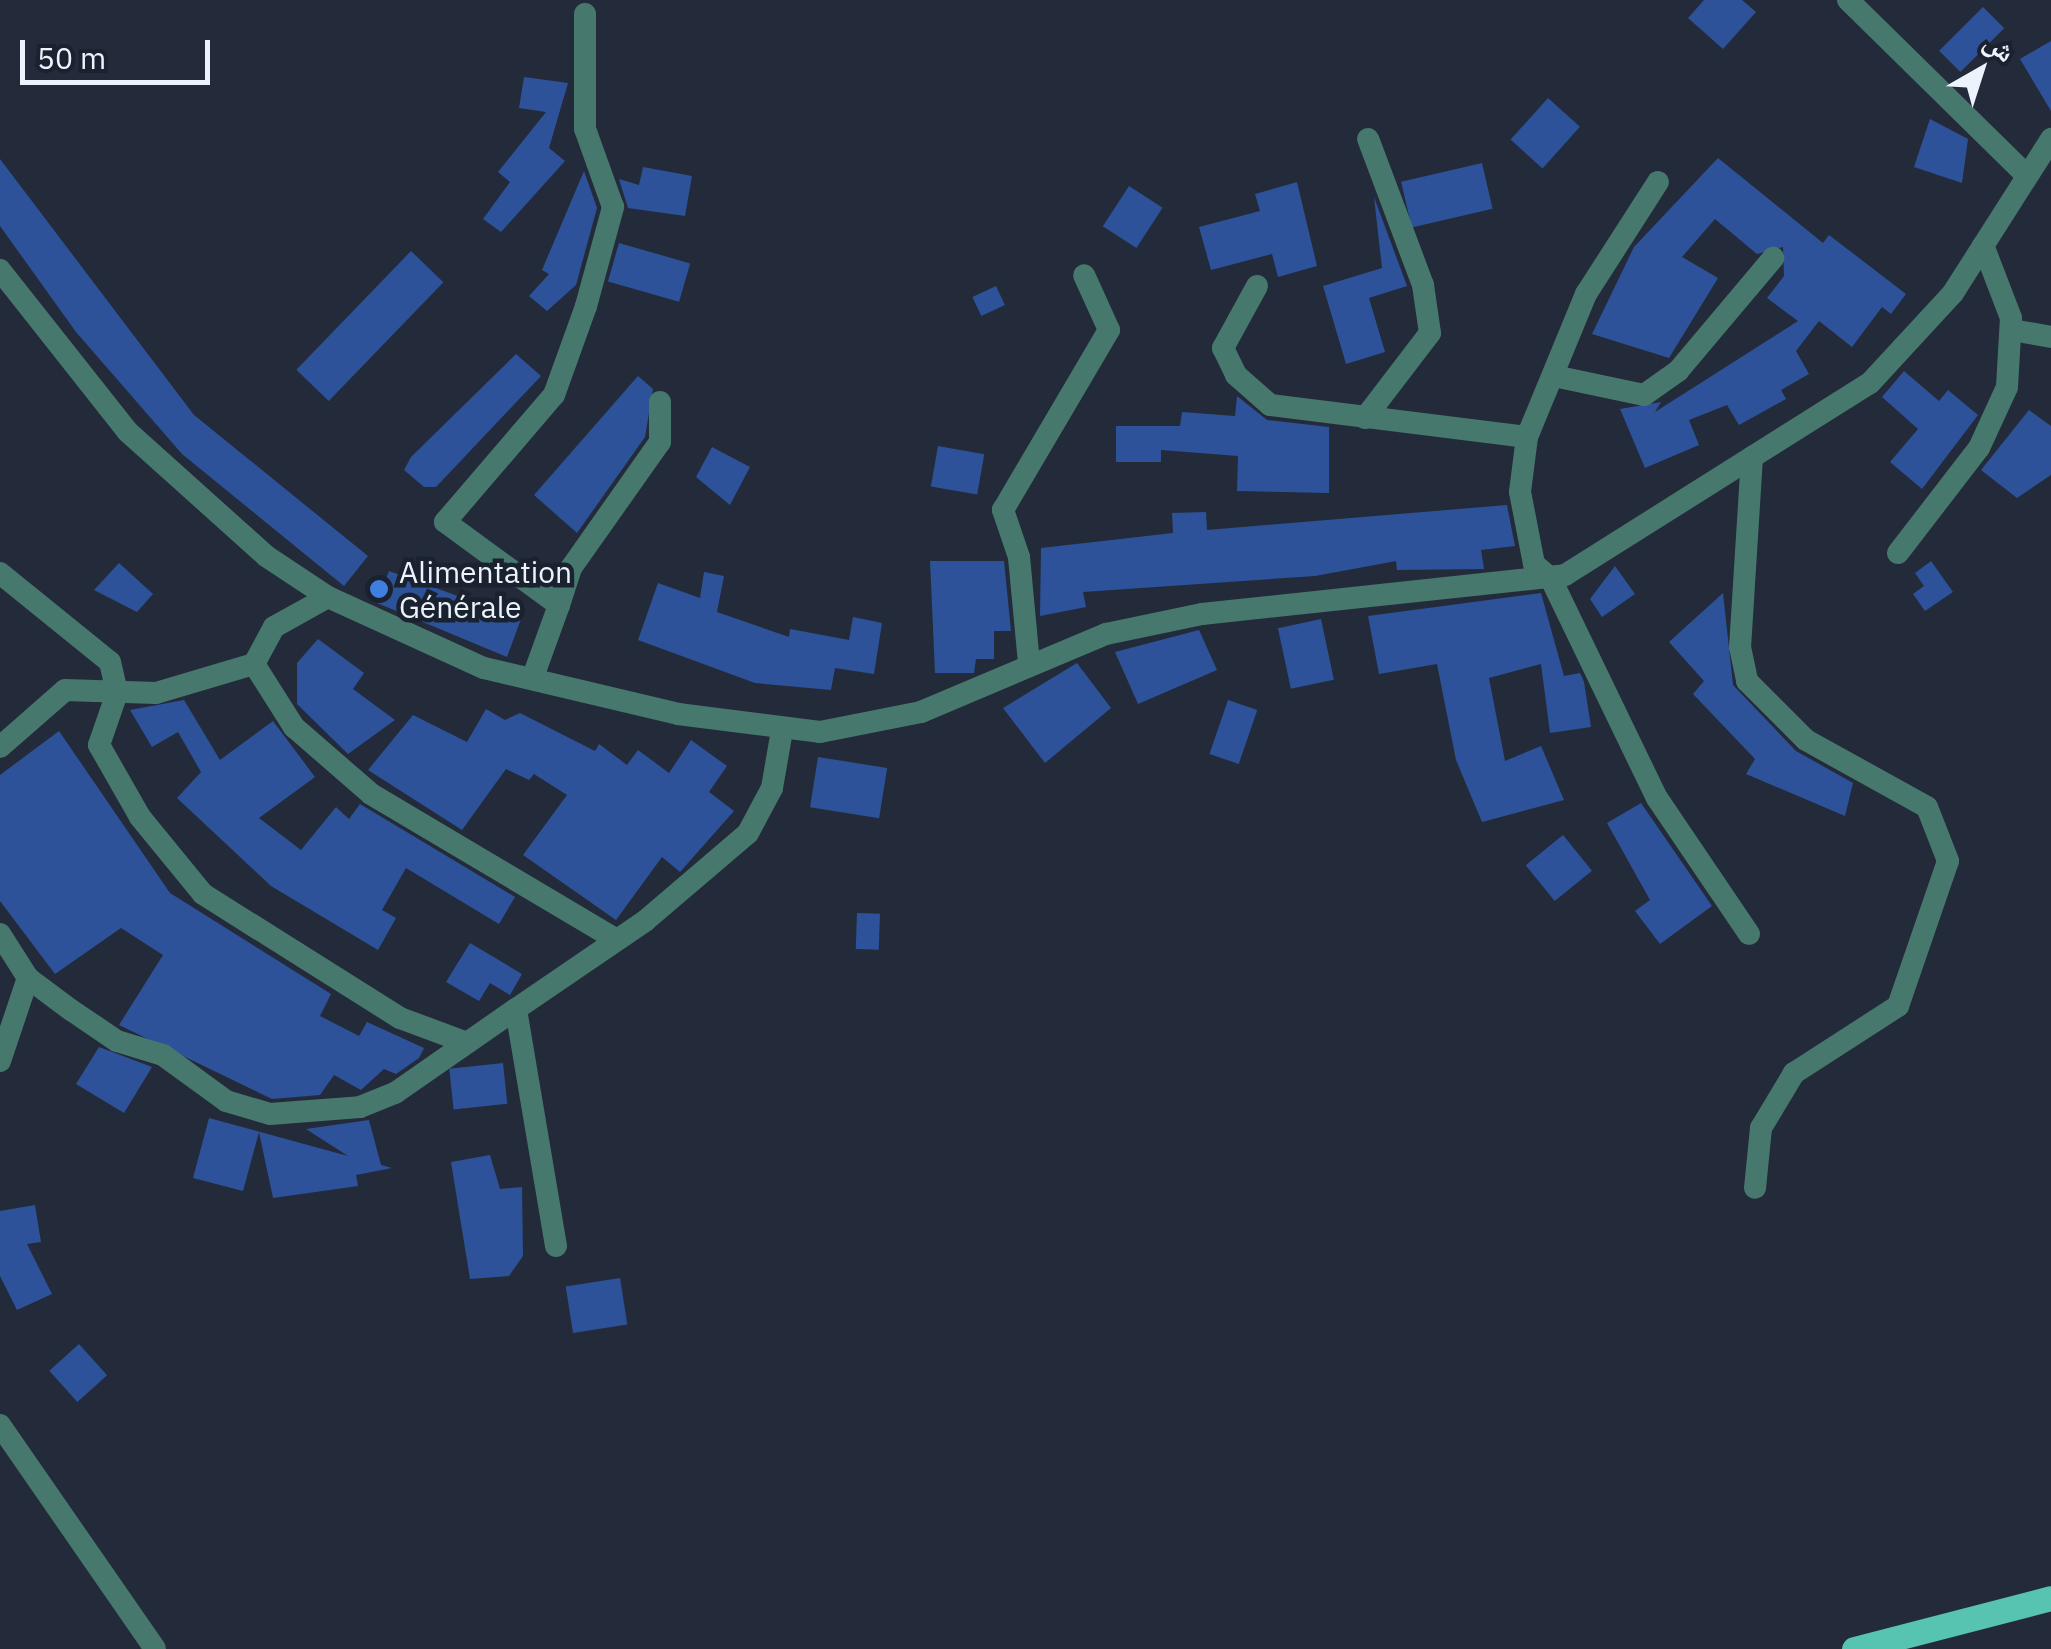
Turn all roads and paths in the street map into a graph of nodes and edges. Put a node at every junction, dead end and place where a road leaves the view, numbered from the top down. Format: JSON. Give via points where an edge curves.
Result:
{"nodes":[{"id":1,"x":1848,"y":0,"type":"edge"},
{"id":2,"x":585,"y":14,"type":"dead end"},
{"id":3,"x":1368,"y":139,"type":"dead end"},
{"id":4,"x":2051,"y":139,"type":"edge"},
{"id":5,"x":2026,"y":175,"type":"junction"},
{"id":6,"x":1658,"y":182,"type":"dead end"},
{"id":7,"x":1983,"y":245,"type":"junction"},
{"id":8,"x":1773,"y":258,"type":"dead end"},
{"id":9,"x":0,"y":270,"type":"edge"},
{"id":10,"x":1084,"y":275,"type":"dead end"},
{"id":11,"x":1257,"y":286,"type":"dead end"},
{"id":12,"x":2012,"y":330,"type":"junction"},
{"id":13,"x":2051,"y":337,"type":"edge"},
{"id":14,"x":1554,"y":376,"type":"junction"},
{"id":15,"x":660,"y":402,"type":"dead end"},
{"id":16,"x":1364,"y":418,"type":"junction"},
{"id":17,"x":1528,"y":436,"type":"junction"},
{"id":18,"x":1752,"y":457,"type":"junction"},
{"id":19,"x":1898,"y":553,"type":"dead end"},
{"id":20,"x":0,"y":573,"type":"edge"},
{"id":21,"x":1550,"y":579,"type":"junction"},
{"id":22,"x":328,"y":598,"type":"junction"},
{"id":23,"x":559,"y":605,"type":"junction"},
{"id":24,"x":1029,"y":663,"type":"junction"},
{"id":25,"x":254,"y":664,"type":"junction"},
{"id":26,"x":533,"y":677,"type":"junction"},
{"id":27,"x":117,"y":693,"type":"junction"},
{"id":28,"x":782,"y":730,"type":"junction"},
{"id":29,"x":0,"y":747,"type":"edge"},
{"id":30,"x":0,"y":934,"type":"edge"},
{"id":31,"x":1750,"y":934,"type":"dead end"},
{"id":32,"x":615,"y":939,"type":"junction"},
{"id":33,"x":28,"y":978,"type":"junction"},
{"id":34,"x":516,"y":1009,"type":"junction"},
{"id":35,"x":462,"y":1042,"type":"junction"},
{"id":36,"x":0,"y":1060,"type":"edge"},
{"id":37,"x":1755,"y":1188,"type":"dead end"},
{"id":38,"x":556,"y":1246,"type":"dead end"},
{"id":39,"x":0,"y":1425,"type":"edge"},
{"id":40,"x":2051,"y":1598,"type":"edge"},
{"id":41,"x":154,"y":1649,"type":"edge"},
{"id":42,"x":1854,"y":1649,"type":"edge"}],
"edges":[{"from":1,"to":5,"type":"street"},
{"from":2,"to":23,"type":"street","via":[[584,130],[613,192],[595,273],[554,396],[445,522]]},
{"from":3,"to":16,"type":"street","via":[[1423,286],[1430,333]]},
{"from":4,"to":5,"type":"street"},
{"from":5,"to":7,"type":"street"},
{"from":6,"to":14,"type":"street","via":[[1613,241]]},
{"from":7,"to":12,"type":"street"},
{"from":7,"to":18,"type":"street","via":[[1913,343],[1870,383]]},
{"from":8,"to":14,"type":"street","via":[[1678,371],[1644,395]]},
{"from":9,"to":22,"type":"street","via":[[128,432],[266,556]]},
{"from":10,"to":24,"type":"street","via":[[1109,330],[1003,510],[1019,556]]},
{"from":11,"to":16,"type":"street","via":[[1223,348],[1236,375],[1270,405]]},
{"from":12,"to":13,"type":"street"},
{"from":12,"to":19,"type":"street","via":[[1996,419]]},
{"from":14,"to":17,"type":"street"},
{"from":15,"to":23,"type":"street","via":[[660,442],[572,568]]},
{"from":16,"to":17,"type":"street"},
{"from":17,"to":21,"type":"street","via":[[1522,512],[1534,564]]},
{"from":18,"to":21,"type":"street"},
{"from":18,"to":37,"type":"street","via":[[1740,647],[1746,681],[1806,740],[1927,807],[1948,861],[1898,1006],[1794,1073],[1761,1128]]},
{"from":20,"to":27,"type":"street","via":[[92,639],[110,662]]},
{"from":21,"to":24,"type":"street","via":[[1202,614],[1106,634]]},
{"from":21,"to":31,"type":"street","via":[[1657,798]]},
{"from":22,"to":25,"type":"street","via":[[274,627]]},
{"from":22,"to":26,"type":"street","via":[[484,668]]},
{"from":23,"to":26,"type":"street"},
{"from":24,"to":28,"type":"street","via":[[876,724]]},
{"from":25,"to":27,"type":"street","via":[[193,687]]},
{"from":25,"to":32,"type":"street","via":[[332,766]]},
{"from":26,"to":28,"type":"street"},
{"from":27,"to":29,"type":"street","via":[[65,690]]},
{"from":27,"to":35,"type":"street","via":[[98,735],[104,758],[203,894],[400,1018]]},
{"from":28,"to":32,"type":"street","via":[[772,788],[748,834]]},
{"from":30,"to":33,"type":"street"},
{"from":32,"to":34,"type":"street"},
{"from":33,"to":35,"type":"street","via":[[116,1041],[163,1055],[226,1101],[270,1114],[360,1107],[426,1077]]},
{"from":33,"to":36,"type":"street"},
{"from":34,"to":35,"type":"street"},
{"from":34,"to":38,"type":"street"},
{"from":39,"to":41,"type":"street"},
{"from":40,"to":42,"type":"main road"}]}
